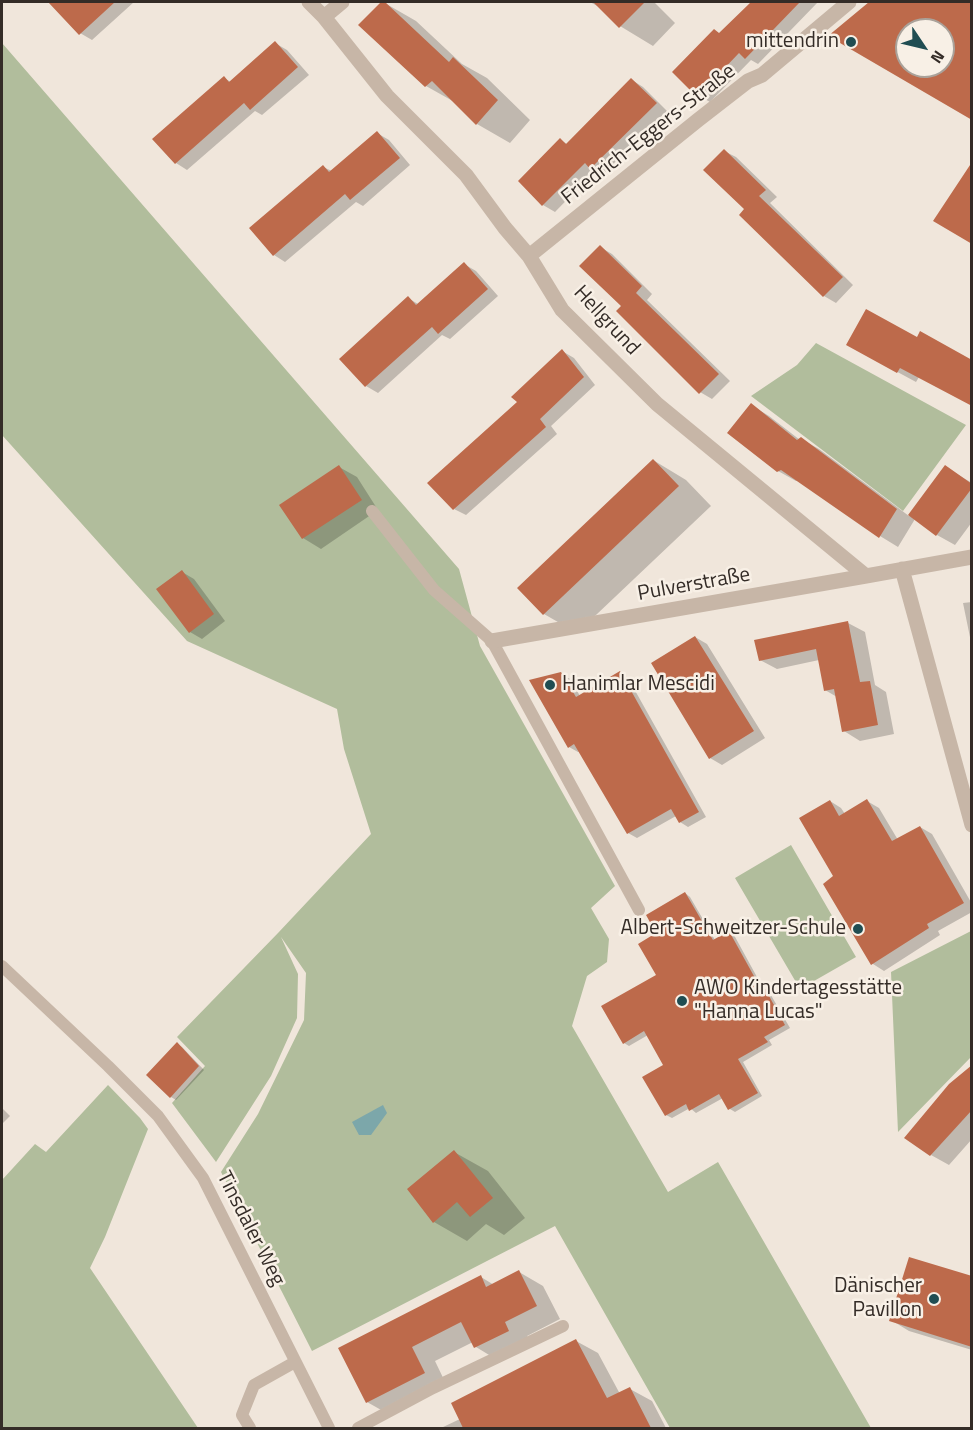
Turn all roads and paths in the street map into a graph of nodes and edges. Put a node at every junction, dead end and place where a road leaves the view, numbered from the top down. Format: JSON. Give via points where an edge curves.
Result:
{"nodes":[{"id":1,"x":309,"y":2,"type":"edge"},
{"id":2,"x":342,"y":2,"type":"edge"},
{"id":3,"x":849,"y":2,"type":"edge"},
{"id":4,"x":324,"y":17,"type":"junction"},
{"id":5,"x":530,"y":256,"type":"junction"},
{"id":6,"x":372,"y":511,"type":"dead end"},
{"id":7,"x":972,"y":556,"type":"edge"},
{"id":8,"x":902,"y":569,"type":"junction"},
{"id":9,"x":866,"y":576,"type":"junction"},
{"id":10,"x":492,"y":641,"type":"junction"},
{"id":11,"x":972,"y":825,"type":"edge"},
{"id":12,"x":639,"y":910,"type":"dead end"},
{"id":13,"x":2,"y":966,"type":"edge"},
{"id":14,"x":563,"y":1326,"type":"dead end"},
{"id":15,"x":295,"y":1362,"type":"junction"},
{"id":16,"x":250,"y":1428,"type":"edge"},
{"id":17,"x":329,"y":1428,"type":"edge"},
{"id":18,"x":358,"y":1428,"type":"edge"}],
"edges":[{"from":1,"to":4,"type":"street","name":"Hellgrund"},
{"from":2,"to":4,"type":"street"},
{"from":3,"to":5,"type":"street","name":"Friedrich-Eggers-Straße"},
{"from":4,"to":5,"type":"street","name":"Hellgrund","via":[[387,96],[466,175]]},
{"from":5,"to":9,"type":"street","name":"Hellgrund","via":[[562,310],[657,404]]},
{"from":6,"to":10,"type":"lane","via":[[434,590]]},
{"from":7,"to":8,"type":"street","name":"Pulverstraße"},
{"from":8,"to":9,"type":"street","name":"Pulverstraße"},
{"from":8,"to":11,"type":"street"},
{"from":9,"to":10,"type":"street","name":"Pulverstraße"},
{"from":10,"to":12,"type":"lane"},
{"from":13,"to":15,"type":"lane","name":"Tinsdaler Weg","via":[[158,1116],[202,1178]]},
{"from":14,"to":18,"type":"lane"},
{"from":15,"to":16,"type":"lane","via":[[254,1385],[242,1415]]},
{"from":15,"to":17,"type":"lane","name":"Tinsdaler Weg"}]}
